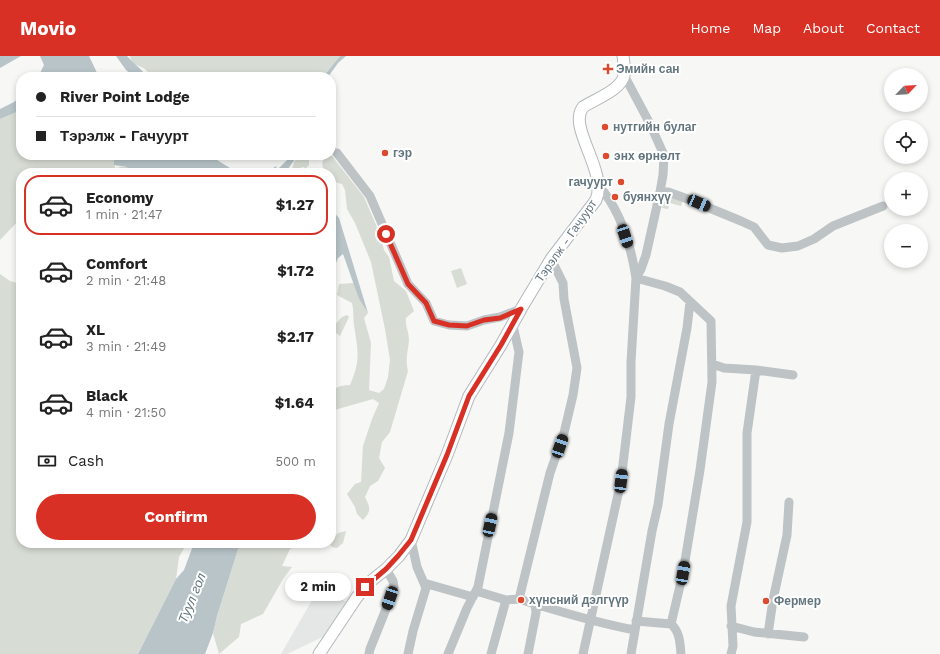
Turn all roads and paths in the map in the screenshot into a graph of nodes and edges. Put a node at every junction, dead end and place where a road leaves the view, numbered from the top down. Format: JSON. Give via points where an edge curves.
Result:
{"nodes":[{"id":1,"x":623,"y":56,"type":"edge"},
{"id":2,"x":624,"y":75,"type":"junction"},
{"id":3,"x":337,"y":153,"type":"dead end"},
{"id":4,"x":599,"y":186,"type":"junction"},
{"id":5,"x":660,"y":192,"type":"junction"},
{"id":6,"x":883,"y":206,"type":"dead end"},
{"id":7,"x":551,"y":259,"type":"junction"},
{"id":8,"x":636,"y":278,"type":"junction"},
{"id":9,"x":690,"y":302,"type":"junction"},
{"id":10,"x":521,"y":309,"type":"junction"},
{"id":11,"x":512,"y":326,"type":"junction"},
{"id":12,"x":712,"y":364,"type":"junction"},
{"id":13,"x":756,"y":370,"type":"junction"},
{"id":14,"x":793,"y":375,"type":"dead end"},
{"id":15,"x":789,"y":502,"type":"dead end"},
{"id":16,"x":411,"y":540,"type":"junction"},
{"id":17,"x":386,"y":569,"type":"junction"},
{"id":18,"x":424,"y":583,"type":"junction"},
{"id":19,"x":474,"y":594,"type":"junction"},
{"id":20,"x":519,"y":599,"type":"junction"},
{"id":21,"x":506,"y":600,"type":"junction"},
{"id":22,"x":535,"y":604,"type":"junction"},
{"id":23,"x":590,"y":621,"type":"junction"},
{"id":24,"x":671,"y":624,"type":"junction"},
{"id":25,"x":636,"y":626,"type":"junction"},
{"id":26,"x":731,"y":626,"type":"junction"},
{"id":27,"x":768,"y":634,"type":"junction"},
{"id":28,"x":804,"y":637,"type":"dead end"},
{"id":29,"x":319,"y":654,"type":"edge"},
{"id":30,"x":369,"y":654,"type":"edge"},
{"id":31,"x":408,"y":654,"type":"edge"},
{"id":32,"x":448,"y":654,"type":"edge"},
{"id":33,"x":491,"y":654,"type":"edge"},
{"id":34,"x":528,"y":654,"type":"edge"},
{"id":35,"x":583,"y":654,"type":"edge"},
{"id":36,"x":631,"y":654,"type":"edge"},
{"id":37,"x":680,"y":654,"type":"edge"},
{"id":38,"x":731,"y":654,"type":"edge"}],
"edges":[{"from":1,"to":2,"type":"main road"},
{"from":2,"to":4,"type":"main road","name":"Тэрэлж - Гачуурт","via":[[616,87],[582,107],[579,115],[581,132]]},
{"from":2,"to":5,"type":"street","via":[[664,155]]},
{"from":3,"to":10,"type":"street","via":[[370,196],[408,284],[426,303],[434,321],[467,326],[500,318]]},
{"from":4,"to":7,"type":"main road","name":"Тэрэлж - Гачуурт","via":[[596,200]]},
{"from":4,"to":8,"type":"street","via":[[607,195],[621,224]]},
{"from":5,"to":6,"type":"street","via":[[685,198],[741,221],[754,227],[768,245],[782,248],[798,246],[833,226]]},
{"from":5,"to":8,"type":"street","via":[[646,255]]},
{"from":7,"to":10,"type":"main road","name":"Тэрэлж - Гачуурт"},
{"from":7,"to":20,"type":"street","via":[[563,283],[577,368],[564,433],[550,473]]},
{"from":8,"to":9,"type":"street","via":[[680,292]]},
{"from":8,"to":23,"type":"street","via":[[631,397],[621,481]]},
{"from":9,"to":12,"type":"street","via":[[711,321]]},
{"from":9,"to":25,"type":"street"},
{"from":10,"to":11,"type":"main road","name":"Тэрэлж - Гачуурт"},
{"from":11,"to":16,"type":"main road","name":"Тэрэлж - Гачуурт","via":[[469,396]]},
{"from":11,"to":19,"type":"street","via":[[519,352],[509,433],[478,587]]},
{"from":12,"to":13,"type":"street","via":[[724,368]]},
{"from":12,"to":24,"type":"street","via":[[712,382],[700,470],[683,573]]},
{"from":13,"to":14,"type":"street"},
{"from":13,"to":26,"type":"street","via":[[747,432],[747,522],[732,606]]},
{"from":15,"to":27,"type":"street","via":[[787,535]]},
{"from":16,"to":17,"type":"main road","name":"Тэрэлж - Гачуурт"},
{"from":16,"to":18,"type":"street"},
{"from":17,"to":29,"type":"main road","name":"Тэрэлж - Гачуурт","via":[[357,597]]},
{"from":17,"to":30,"type":"street","via":[[394,587]]},
{"from":18,"to":19,"type":"street"},
{"from":18,"to":31,"type":"street","via":[[426,588]]},
{"from":19,"to":21,"type":"street"},
{"from":19,"to":32,"type":"street"},
{"from":20,"to":21,"type":"street"},
{"from":20,"to":22,"type":"street"},
{"from":21,"to":33,"type":"street"},
{"from":22,"to":23,"type":"street"},
{"from":22,"to":34,"type":"street","via":[[536,613]]},
{"from":23,"to":25,"type":"street"},
{"from":23,"to":35,"type":"street"},
{"from":24,"to":25,"type":"street"},
{"from":24,"to":37,"type":"street","via":[[679,638]]},
{"from":25,"to":36,"type":"street"},
{"from":26,"to":27,"type":"street"},
{"from":26,"to":38,"type":"street"},
{"from":27,"to":28,"type":"street"}]}
